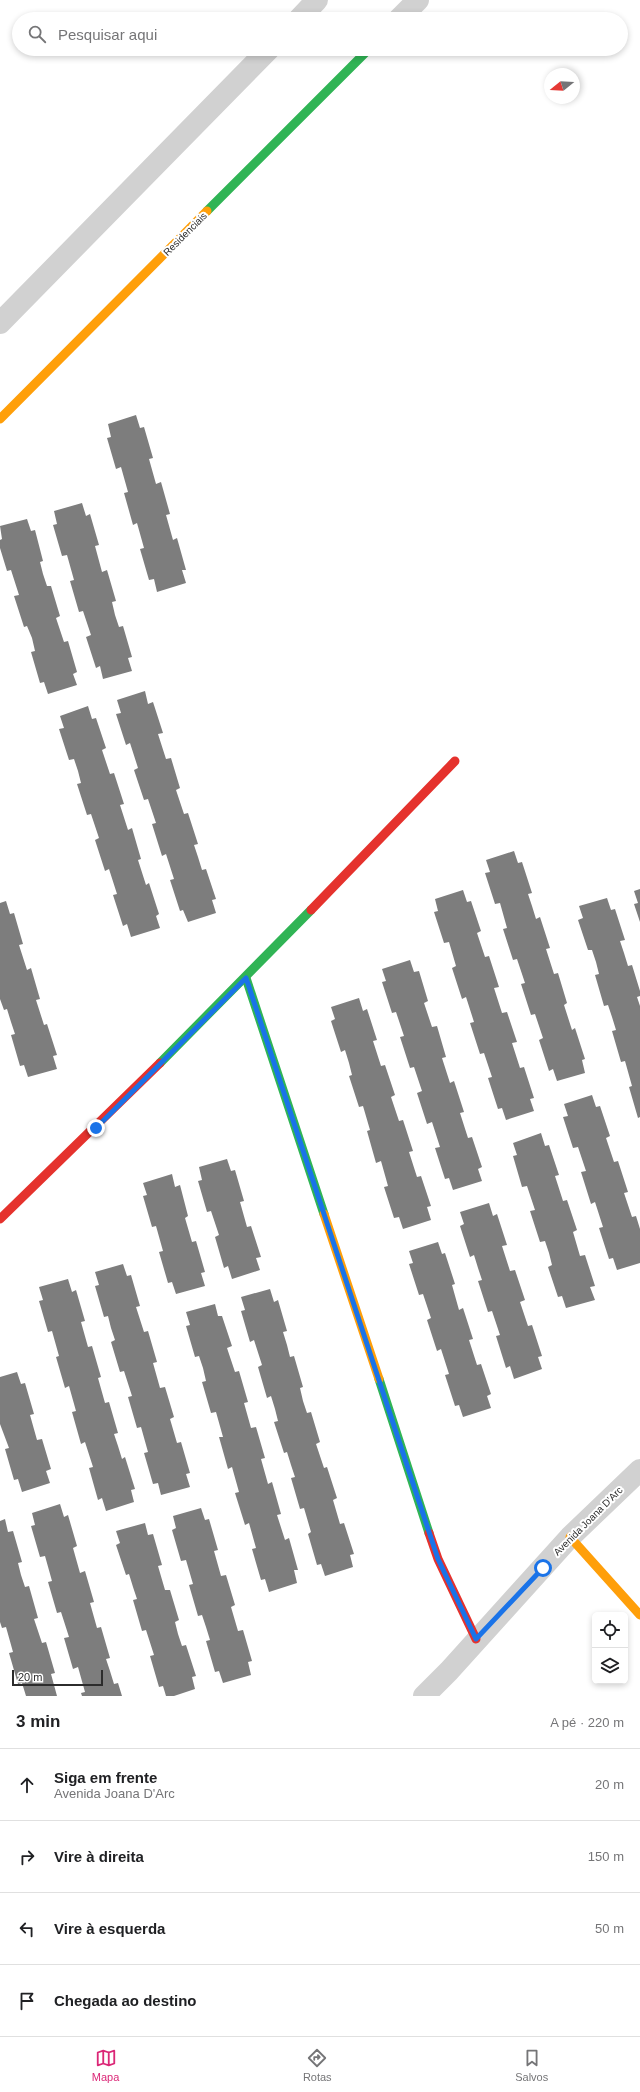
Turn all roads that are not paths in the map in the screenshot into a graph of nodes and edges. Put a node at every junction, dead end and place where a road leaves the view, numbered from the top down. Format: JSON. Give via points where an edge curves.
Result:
{"nodes":[{"id":1,"x":317,"y":0,"type":"edge"},
{"id":2,"x":418,"y":0,"type":"edge"},
{"id":3,"x":306,"y":12,"type":"edge"},
{"id":4,"x":406,"y":12,"type":"edge"},
{"id":5,"x":262,"y":56,"type":"edge"},
{"id":6,"x":362,"y":56,"type":"edge"},
{"id":7,"x":0,"y":323,"type":"edge"},
{"id":8,"x":0,"y":419,"type":"edge"},
{"id":9,"x":455,"y":762,"type":"dead end"},
{"id":10,"x":246,"y":978,"type":"junction"},
{"id":11,"x":0,"y":1220,"type":"edge"},
{"id":12,"x":640,"y":1470,"type":"edge"},
{"id":13,"x":570,"y":1537,"type":"junction"},
{"id":14,"x":640,"y":1615,"type":"edge"},
{"id":15,"x":476,"y":1639,"type":"junction"},
{"id":16,"x":424,"y":1696,"type":"edge"}],
"edges":[{"from":1,"to":3,"type":"street"},
{"from":2,"to":4,"type":"street"},
{"from":5,"to":7,"type":"street"},
{"from":6,"to":8,"type":"street","name":"Residenciais"},
{"from":9,"to":10,"type":"street"},
{"from":10,"to":11,"type":"street"},
{"from":10,"to":15,"type":"street","via":[[438,1559]]},
{"from":12,"to":13,"type":"street","name":"Avenida Joana D'Arc"},
{"from":13,"to":14,"type":"street"},
{"from":13,"to":15,"type":"street","name":"Avenida Joana D'Arc"},
{"from":15,"to":16,"type":"street","name":"Avenida Joana D'Arc"}]}
